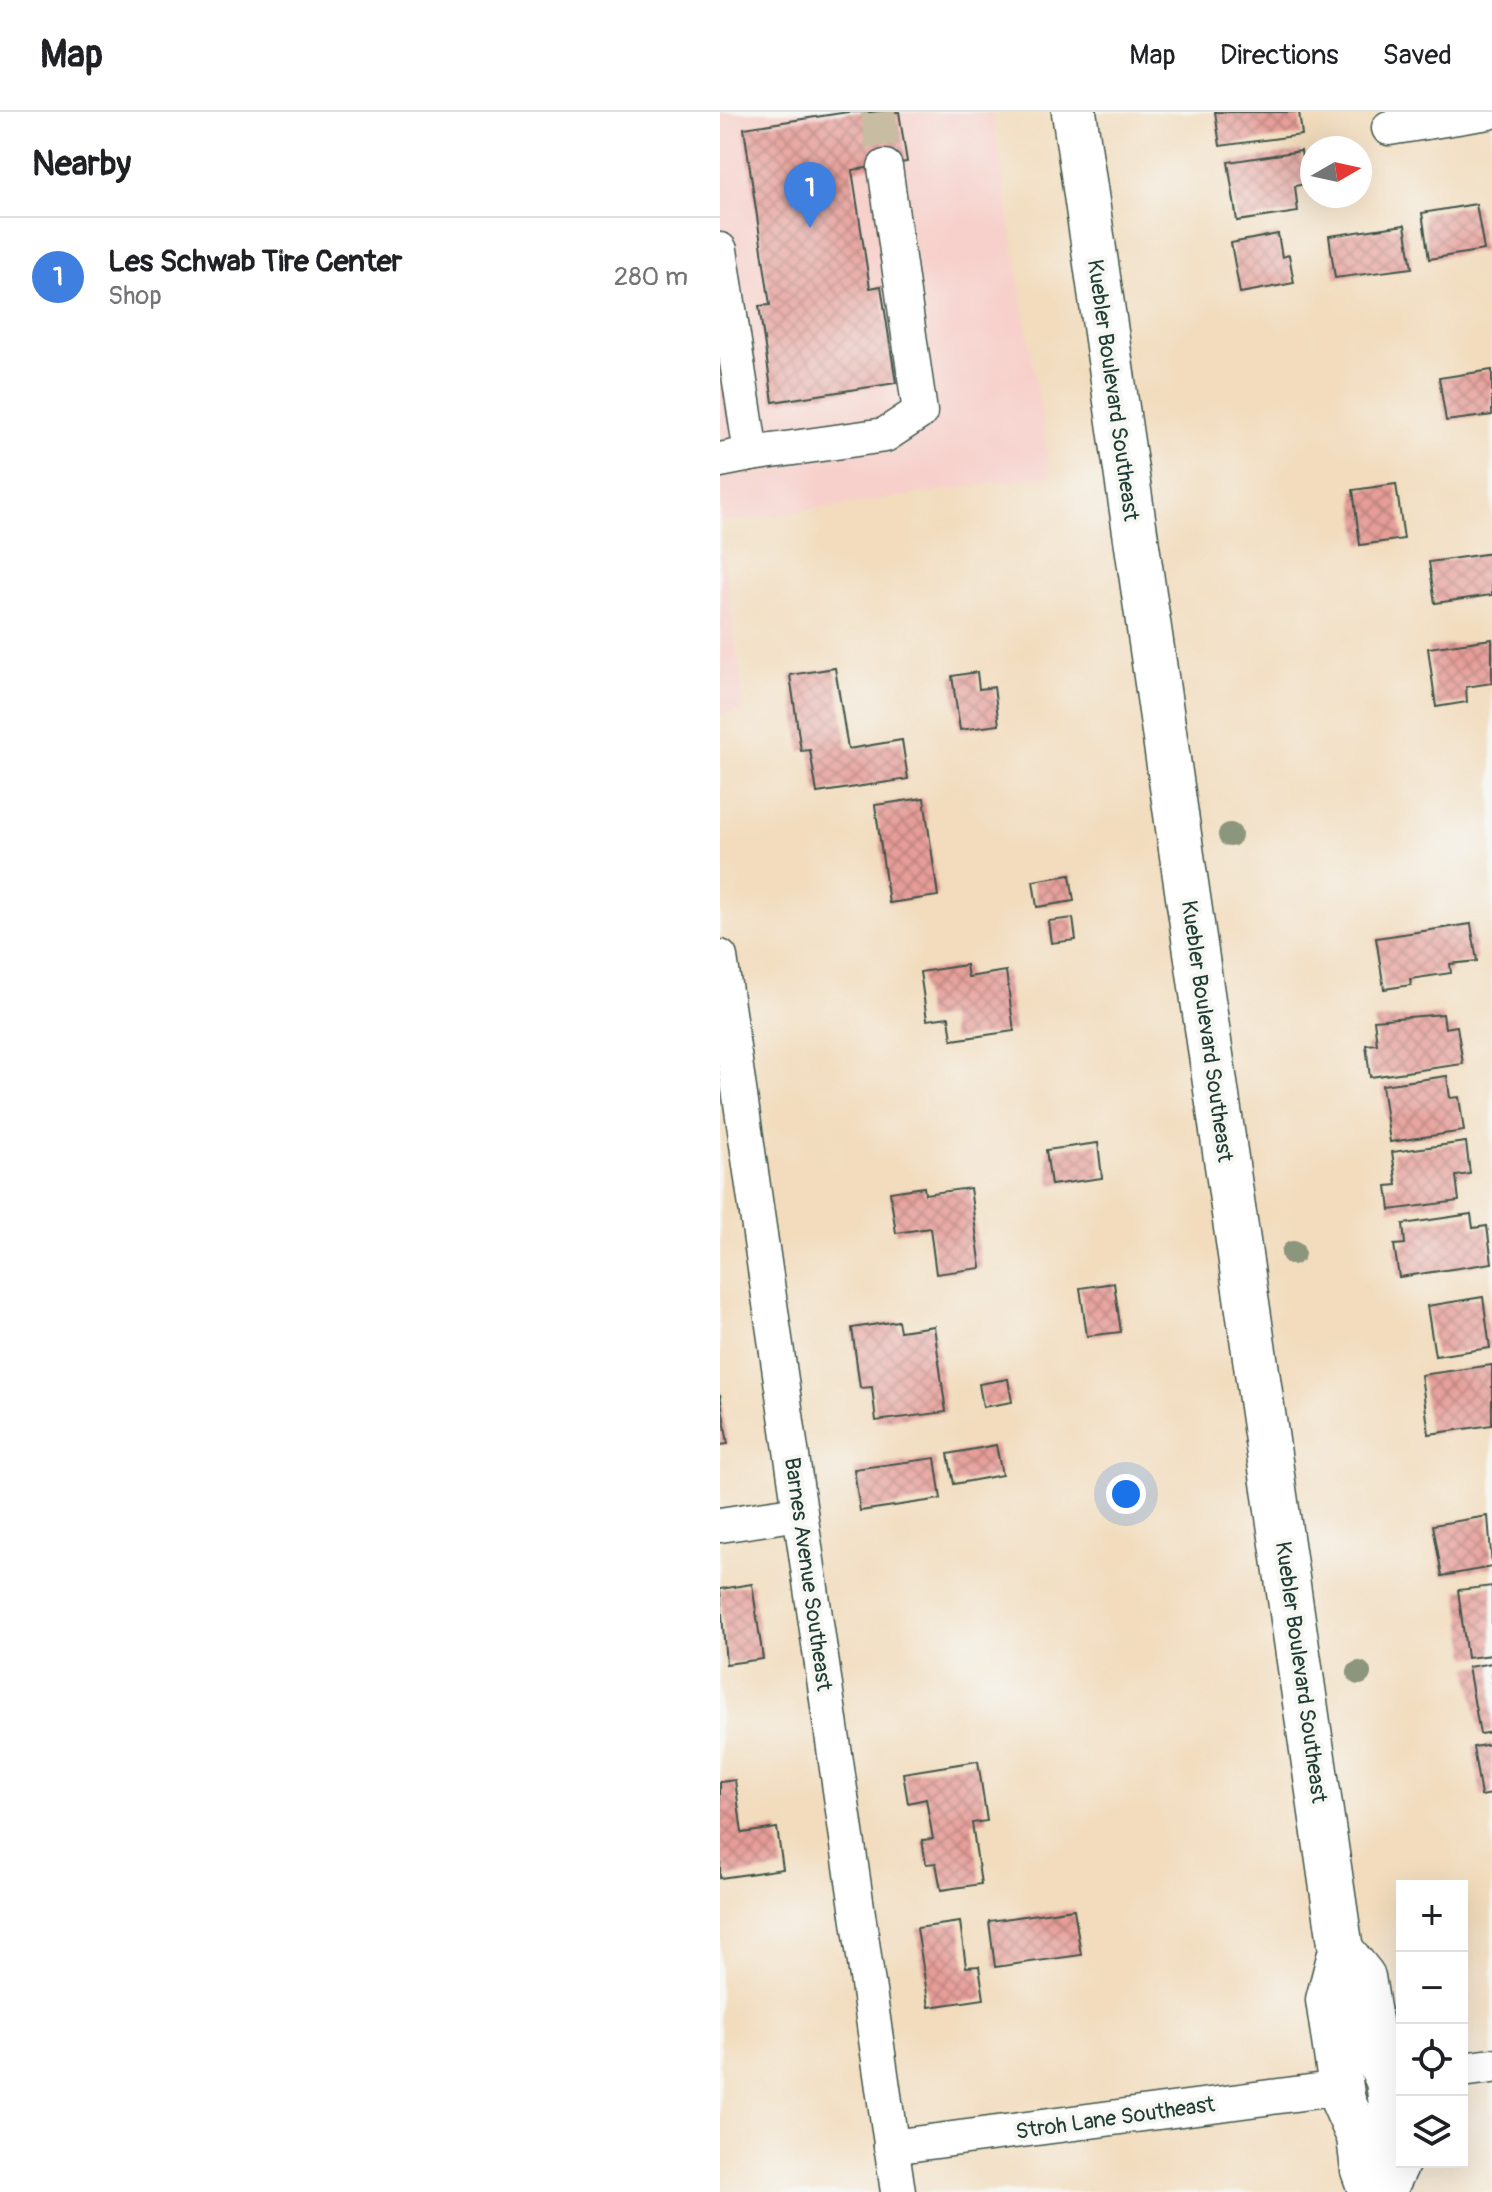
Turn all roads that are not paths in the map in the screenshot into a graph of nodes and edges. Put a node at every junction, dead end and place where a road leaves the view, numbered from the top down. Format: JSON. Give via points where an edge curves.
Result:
{"nodes":[{"id":1,"x":1074,"y":112,"type":"edge"},
{"id":2,"x":1489,"y":112,"type":"edge"},
{"id":3,"x":1389,"y":128,"type":"dead end"},
{"id":4,"x":885,"y":167,"type":"tunnel mouth"},
{"id":5,"x":720,"y":250,"type":"edge"},
{"id":6,"x":735,"y":457,"type":"edge"},
{"id":7,"x":720,"y":957,"type":"edge"},
{"id":8,"x":723,"y":1000,"type":"edge"},
{"id":9,"x":800,"y":1513,"type":"junction"},
{"id":10,"x":720,"y":1525,"type":"edge"},
{"id":11,"x":1341,"y":1950,"type":"junction"},
{"id":12,"x":1492,"y":2066,"type":"edge"},
{"id":13,"x":1468,"y":2069,"type":"edge"},
{"id":14,"x":1395,"y":2080,"type":"edge"},
{"id":15,"x":1340,"y":2088,"type":"junction"},
{"id":16,"x":891,"y":2147,"type":"junction"},
{"id":17,"x":898,"y":2192,"type":"edge"},
{"id":18,"x":1371,"y":2192,"type":"edge"},
{"id":19,"x":1383,"y":2192,"type":"edge"}],
"edges":[{"from":1,"to":11,"type":"main road","name":"Kuebler Boulevard Southeast"},
{"from":2,"to":3,"type":"street"},
{"from":4,"to":6,"type":"street","via":[[920,412],[885,435]]},
{"from":5,"to":6,"type":"street"},
{"from":7,"to":8,"type":"street","name":"Barnes Avenue Southeast"},
{"from":8,"to":9,"type":"street","name":"Barnes Avenue Southeast"},
{"from":9,"to":10,"type":"street"},
{"from":9,"to":16,"type":"street","name":"Barnes Avenue Southeast"},
{"from":11,"to":14,"type":"main road","name":"Kuebler Boulevard Southeast","via":[[1363,1977],[1375,2052]]},
{"from":11,"to":15,"type":"main road","name":"Kuebler Boulevard Southeast","via":[[1328,2000]]},
{"from":12,"to":13,"type":"street"},
{"from":14,"to":19,"type":"main road","name":"Kuebler Boulevard Southeast","via":[[1398,2161]]},
{"from":15,"to":16,"type":"street","name":"Stroh Lane Southeast"},
{"from":15,"to":18,"type":"main road","name":"Kuebler Boulevard Southeast","via":[[1359,2137]]},
{"from":16,"to":17,"type":"street","name":"Barnes Avenue Southeast"}]}
